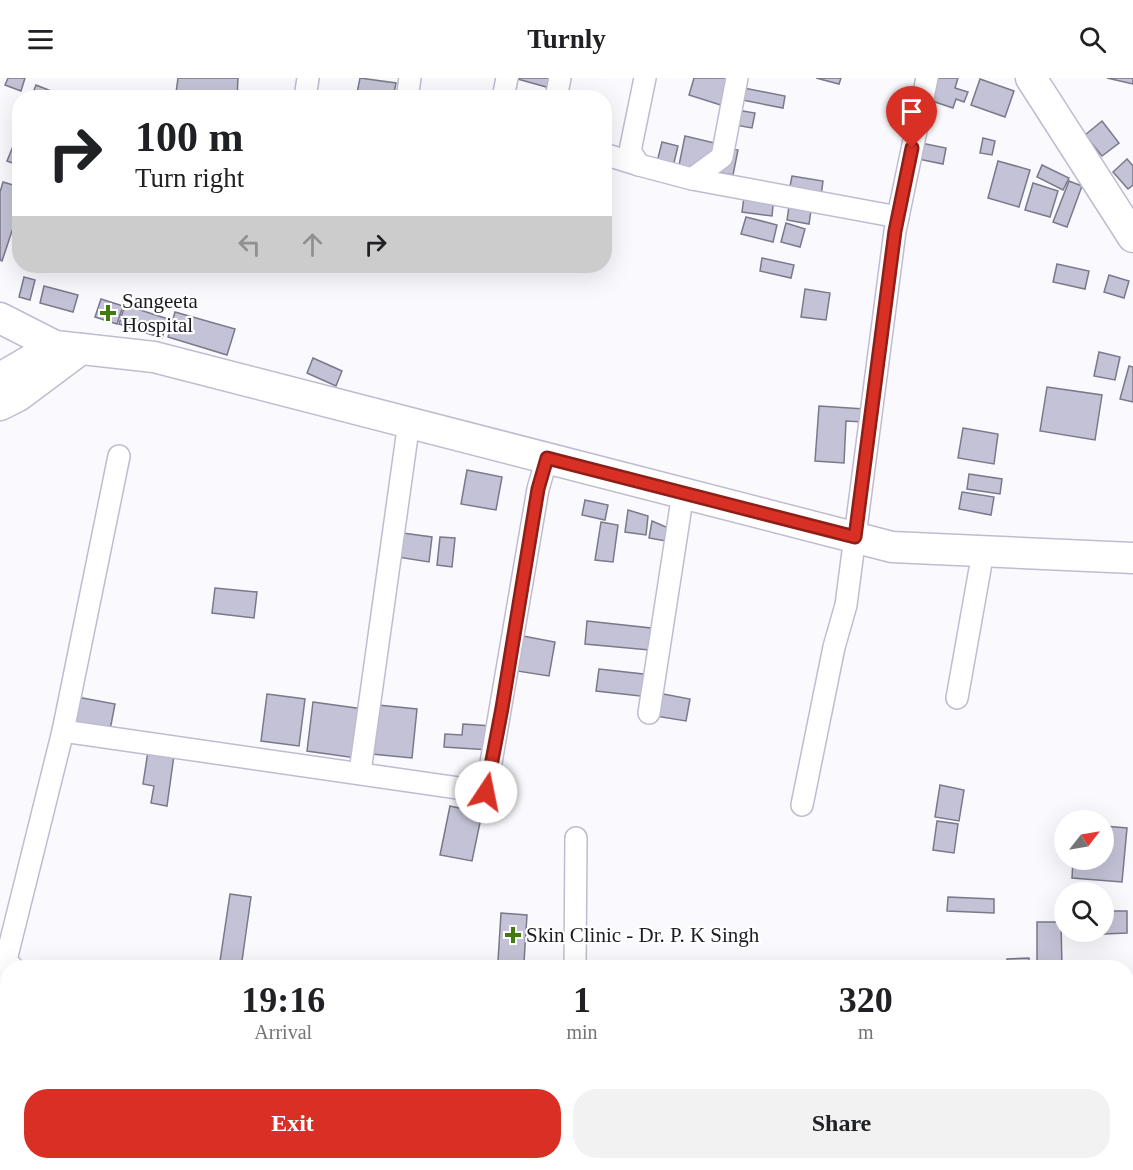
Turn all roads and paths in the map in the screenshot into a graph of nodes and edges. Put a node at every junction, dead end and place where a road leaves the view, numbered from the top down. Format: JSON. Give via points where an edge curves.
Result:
{"nodes":[{"id":1,"x":645,"y":78,"type":"edge"},
{"id":2,"x":737,"y":78,"type":"edge"},
{"id":3,"x":927,"y":78,"type":"edge"},
{"id":4,"x":1031,"y":78,"type":"edge"},
{"id":5,"x":612,"y":157,"type":"edge"},
{"id":6,"x":639,"y":165,"type":"junction"},
{"id":7,"x":692,"y":179,"type":"junction"},
{"id":8,"x":898,"y":217,"type":"junction"},
{"id":9,"x":1133,"y":237,"type":"edge"},
{"id":10,"x":0,"y":318,"type":"edge"},
{"id":11,"x":68,"y":347,"type":"junction"},
{"id":12,"x":0,"y":378,"type":"edge"},
{"id":13,"x":0,"y":405,"type":"edge"},
{"id":14,"x":409,"y":423,"type":"junction"},
{"id":15,"x":119,"y":456,"type":"dead end"},
{"id":16,"x":547,"y":458,"type":"junction"},
{"id":17,"x":683,"y":493,"type":"junction"},
{"id":18,"x":855,"y":537,"type":"junction"},
{"id":19,"x":983,"y":552,"type":"junction"},
{"id":20,"x":1133,"y":558,"type":"edge"},
{"id":21,"x":957,"y":698,"type":"dead end"},
{"id":22,"x":649,"y":713,"type":"dead end"},
{"id":23,"x":63,"y":731,"type":"junction"},
{"id":24,"x":360,"y":772,"type":"junction"},
{"id":25,"x":802,"y":805,"type":"dead end"},
{"id":26,"x":576,"y":838,"type":"dead end"},
{"id":27,"x":6,"y":960,"type":"edge"},
{"id":28,"x":575,"y":960,"type":"edge"}],
"edges":[{"from":1,"to":6,"type":"street","via":[[630,151]]},
{"from":2,"to":7,"type":"street","via":[[722,157]]},
{"from":3,"to":8,"type":"street"},
{"from":4,"to":9,"type":"street"},
{"from":5,"to":6,"type":"street"},
{"from":6,"to":7,"type":"street"},
{"from":7,"to":8,"type":"street"},
{"from":8,"to":18,"type":"street"},
{"from":10,"to":11,"type":"street"},
{"from":11,"to":12,"type":"street"},
{"from":11,"to":13,"type":"street","via":[[18,396]]},
{"from":11,"to":14,"type":"street","via":[[154,357]]},
{"from":14,"to":16,"type":"street"},
{"from":14,"to":24,"type":"street"},
{"from":15,"to":23,"type":"street"},
{"from":16,"to":17,"type":"street"},
{"from":16,"to":24,"type":"street","via":[[538,489],[486,792]]},
{"from":17,"to":18,"type":"street"},
{"from":17,"to":22,"type":"street"},
{"from":18,"to":19,"type":"street","via":[[892,547]]},
{"from":18,"to":25,"type":"street","via":[[843,620]]},
{"from":19,"to":20,"type":"street"},
{"from":19,"to":21,"type":"street"},
{"from":23,"to":24,"type":"street"},
{"from":23,"to":27,"type":"street"},
{"from":26,"to":28,"type":"street"}]}
